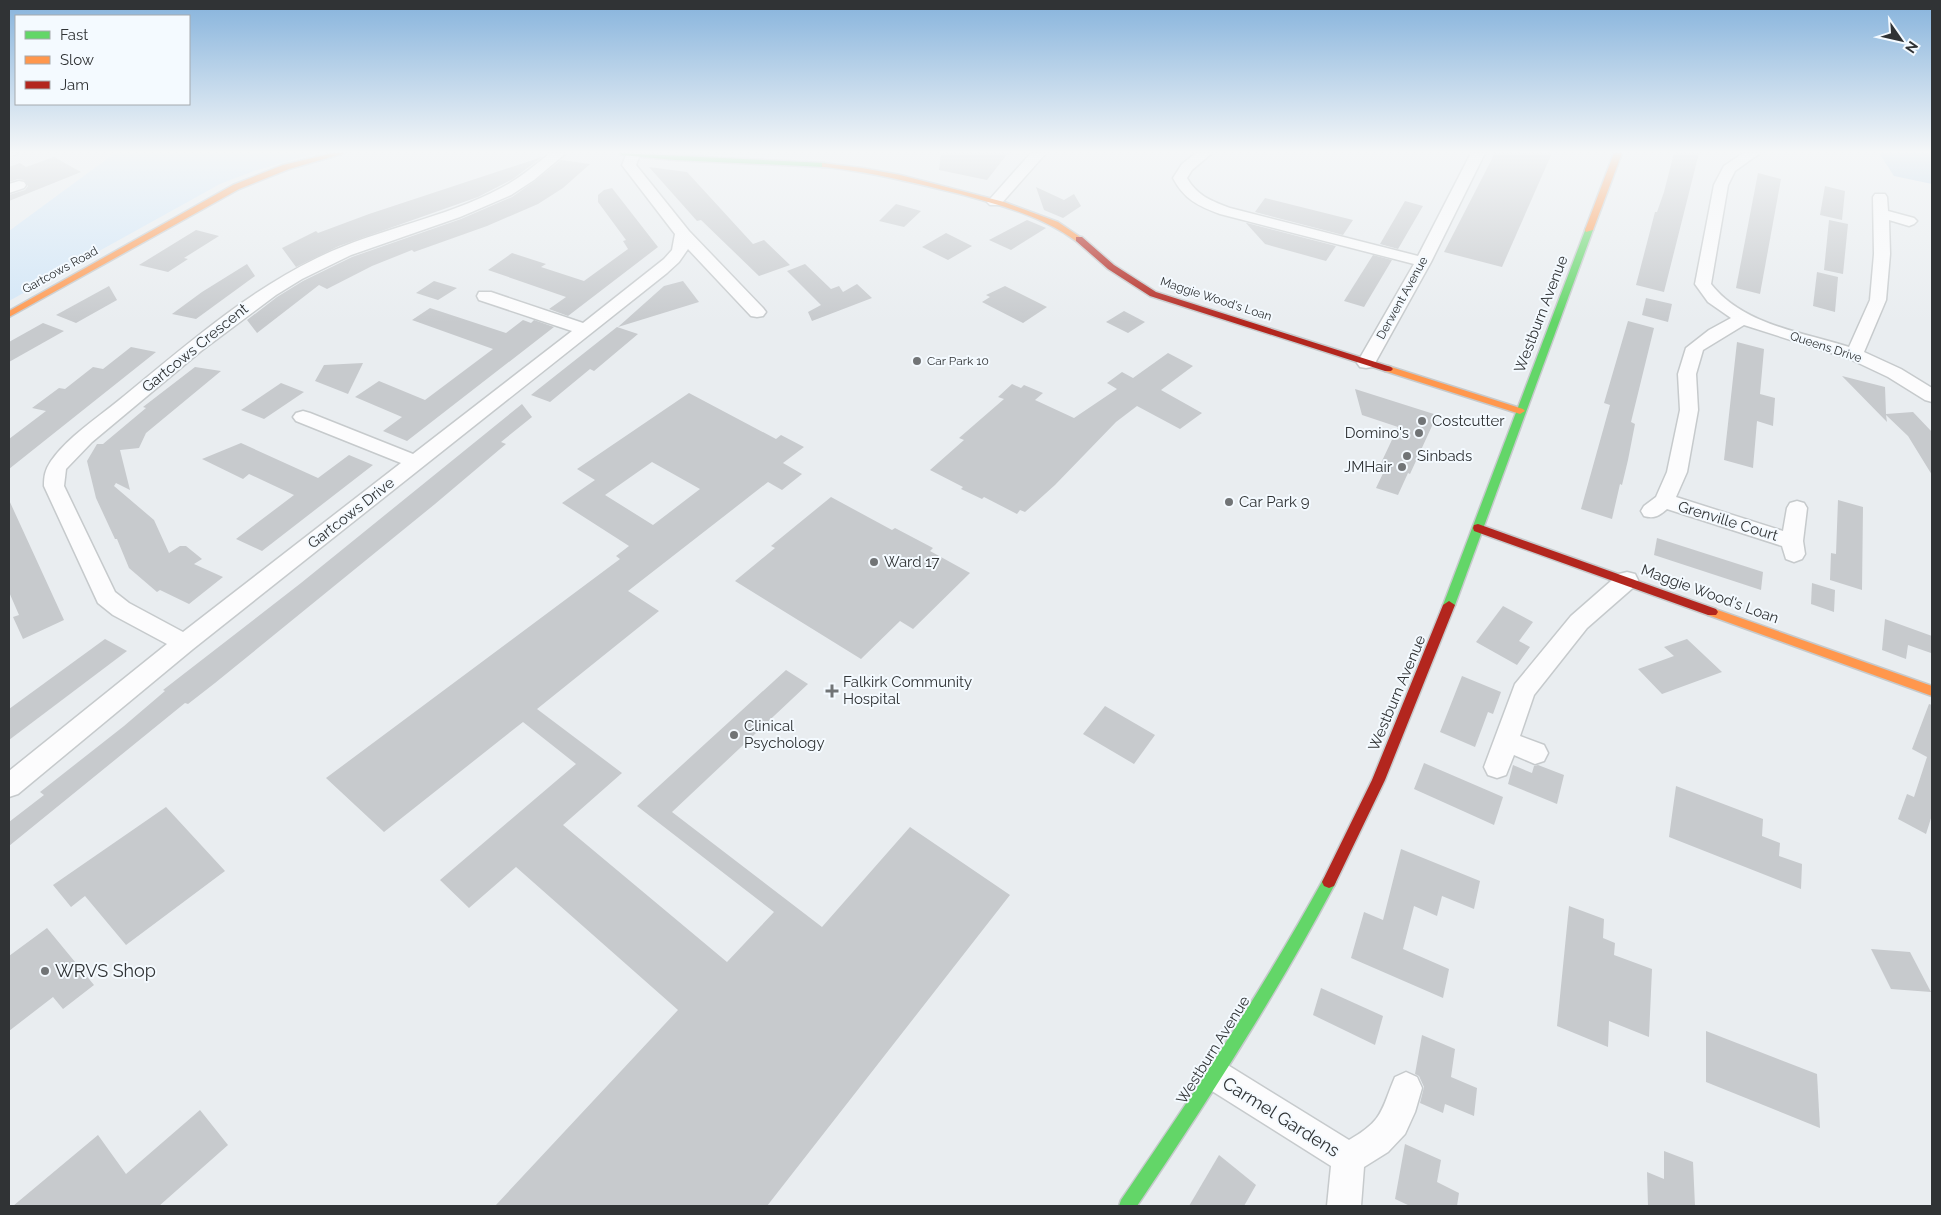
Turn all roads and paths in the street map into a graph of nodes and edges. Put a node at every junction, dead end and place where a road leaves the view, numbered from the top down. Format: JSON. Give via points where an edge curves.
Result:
{"nodes":[{"id":1,"x":197,"y":210,"type":"edge"},
{"id":2,"x":461,"y":210,"type":"edge"},
{"id":3,"x":665,"y":210,"type":"edge"},
{"id":4,"x":1018,"y":210,"type":"edge"},
{"id":5,"x":1222,"y":210,"type":"edge"},
{"id":6,"x":1449,"y":210,"type":"edge"},
{"id":7,"x":1596,"y":210,"type":"edge"},
{"id":8,"x":1717,"y":210,"type":"edge"},
{"id":9,"x":1880,"y":210,"type":"edge"},
{"id":10,"x":1880,"y":214,"type":"junction"},
{"id":11,"x":1908,"y":220,"type":"dead end"},
{"id":12,"x":684,"y":234,"type":"junction"},
{"id":13,"x":1423,"y":262,"type":"junction"},
{"id":14,"x":485,"y":296,"type":"dead end"},
{"id":15,"x":758,"y":312,"type":"dead end"},
{"id":16,"x":9,"y":314,"type":"edge"},
{"id":17,"x":1742,"y":319,"type":"junction"},
{"id":18,"x":586,"y":329,"type":"junction"},
{"id":19,"x":1854,"y":355,"type":"junction"},
{"id":20,"x":1366,"y":362,"type":"junction"},
{"id":21,"x":1932,"y":396,"type":"edge"},
{"id":22,"x":1520,"y":410,"type":"junction"},
{"id":23,"x":303,"y":417,"type":"dead end"},
{"id":24,"x":416,"y":462,"type":"junction"},
{"id":25,"x":1797,"y":508,"type":"dead end"},
{"id":26,"x":1478,"y":528,"type":"junction"},
{"id":27,"x":1627,"y":580,"type":"junction"},
{"id":28,"x":185,"y":643,"type":"junction"},
{"id":29,"x":1932,"y":691,"type":"edge"},
{"id":30,"x":1506,"y":741,"type":"junction"},
{"id":31,"x":1535,"y":753,"type":"dead end"},
{"id":32,"x":1497,"y":767,"type":"dead end"},
{"id":33,"x":9,"y":786,"type":"edge"},
{"id":34,"x":1215,"y":1075,"type":"junction"},
{"id":35,"x":1406,"y":1088,"type":"dead end"},
{"id":36,"x":1348,"y":1158,"type":"junction"},
{"id":37,"x":1127,"y":1206,"type":"edge"},
{"id":38,"x":1344,"y":1206,"type":"edge"}],
"edges":[{"from":1,"to":16,"type":"street","name":"Gartcows Road"},
{"from":2,"to":28,"type":"street","name":"Gartcows Crescent","via":[[363,244],[293,276],[263,295],[207,336],[104,422],[55,470],[54,486],[106,597],[121,609]]},
{"from":3,"to":12,"type":"street"},
{"from":4,"to":20,"type":"street","name":"Maggie Wood's Loan","via":[[1049,220],[1073,234],[1111,266],[1153,294]]},
{"from":5,"to":13,"type":"street"},
{"from":6,"to":13,"type":"street","name":"Derwent Avenue"},
{"from":7,"to":22,"type":"street","name":"Westburn Avenue"},
{"from":8,"to":17,"type":"street","name":"Queens Drive","via":[[1703,284],[1708,294]]},
{"from":9,"to":10,"type":"street"},
{"from":10,"to":11,"type":"street"},
{"from":10,"to":19,"type":"street","via":[[1882,254],[1878,300]]},
{"from":12,"to":15,"type":"street"},
{"from":12,"to":18,"type":"street","name":"Gartcows Drive","via":[[684,243],[676,257]]},
{"from":13,"to":20,"type":"street","name":"Derwent Avenue"},
{"from":14,"to":18,"type":"street"},
{"from":17,"to":19,"type":"street","name":"Queens Drive"},
{"from":17,"to":25,"type":"street","name":"Grenville Court","via":[[1695,348],[1687,374],[1689,410],[1678,463],[1658,506],[1793,548]]},
{"from":18,"to":24,"type":"street","name":"Gartcows Drive"},
{"from":19,"to":21,"type":"street","name":"Queens Drive","via":[[1887,368]]},
{"from":20,"to":22,"type":"street","name":"Maggie Wood's Loan"},
{"from":22,"to":26,"type":"street","name":"Westburn Avenue"},
{"from":23,"to":24,"type":"street"},
{"from":24,"to":28,"type":"street","name":"Gartcows Drive"},
{"from":26,"to":27,"type":"street","name":"Maggie Wood's Loan"},
{"from":26,"to":34,"type":"street","name":"Westburn Avenue","via":[[1442,626],[1369,800],[1272,984]]},
{"from":27,"to":29,"type":"street","name":"Maggie Wood's Loan"},
{"from":27,"to":30,"type":"street","via":[[1580,622],[1523,691]]},
{"from":28,"to":33,"type":"street","name":"Gartcows Drive"},
{"from":30,"to":31,"type":"street"},
{"from":30,"to":32,"type":"street"},
{"from":34,"to":36,"type":"street","name":"Carmel Gardens"},
{"from":34,"to":37,"type":"street","name":"Westburn Avenue"},
{"from":35,"to":36,"type":"street","name":"Carmel Gardens","via":[[1398,1115],[1383,1136],[1375,1144]]},
{"from":36,"to":38,"type":"street","name":"Carmel Gardens"}]}
